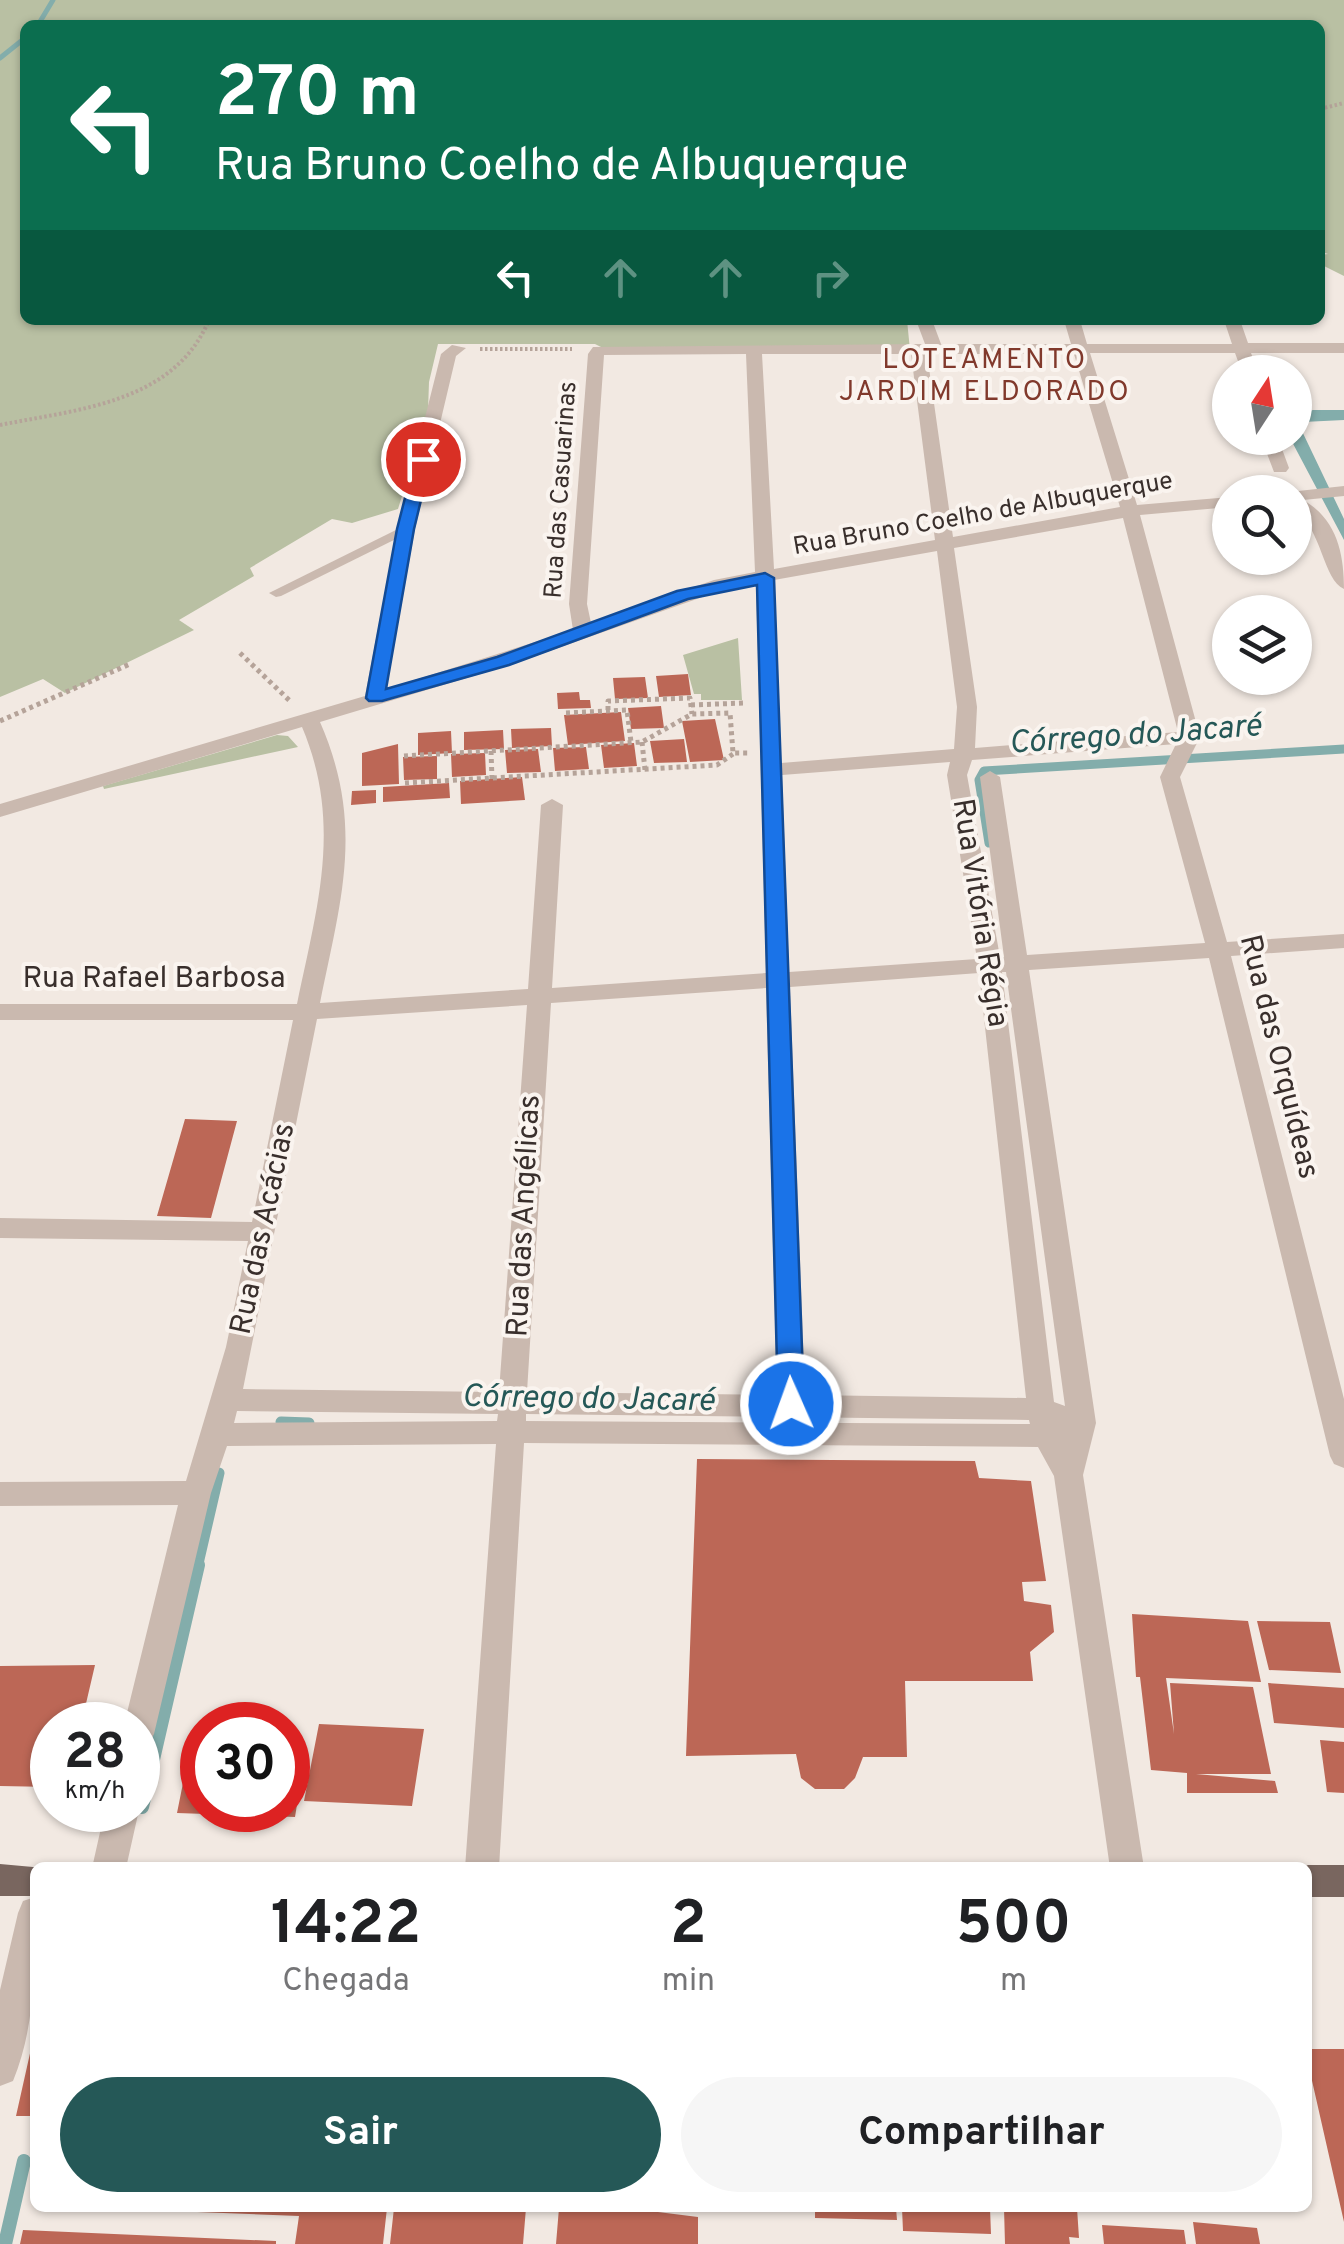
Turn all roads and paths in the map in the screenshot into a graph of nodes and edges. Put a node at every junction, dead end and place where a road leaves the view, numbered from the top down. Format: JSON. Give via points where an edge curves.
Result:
{"nodes":[{"id":1,"x":208,"y":325,"type":"edge"},
{"id":2,"x":924,"y":325,"type":"edge"},
{"id":3,"x":1073,"y":325,"type":"edge"},
{"id":4,"x":1234,"y":325,"type":"edge"},
{"id":5,"x":458,"y":348,"type":"joint"},
{"id":6,"x":754,"y":348,"type":"junction"},
{"id":7,"x":926,"y":348,"type":"junction"},
{"id":8,"x":1242,"y":348,"type":"junction"},
{"id":9,"x":1344,"y":348,"type":"edge"},
{"id":10,"x":1078,"y":349,"type":"junction"},
{"id":11,"x":600,"y":350,"type":"junction"},
{"id":12,"x":1244,"y":355,"type":"edge"},
{"id":13,"x":0,"y":425,"type":"edge"},
{"id":14,"x":1276,"y":455,"type":"edge"},
{"id":15,"x":1280,"y":468,"type":"dead end"},
{"id":16,"x":1342,"y":491,"type":"edge"},
{"id":17,"x":1312,"y":496,"type":"edge"},
{"id":18,"x":1212,"y":504,"type":"edge"},
{"id":19,"x":1130,"y":511,"type":"junction"},
{"id":20,"x":1312,"y":512,"type":"edge"},
{"id":21,"x":406,"y":529,"type":"junction"},
{"id":22,"x":946,"y":546,"type":"junction"},
{"id":23,"x":1335,"y":547,"type":"edge"},
{"id":24,"x":765,"y":578,"type":"junction"},
{"id":25,"x":1344,"y":584,"type":"edge"},
{"id":26,"x":276,"y":593,"type":"dead end"},
{"id":27,"x":583,"y":634,"type":"junction"},
{"id":28,"x":240,"y":652,"type":"dead end"},
{"id":29,"x":130,"y":664,"type":"dead end"},
{"id":30,"x":376,"y":698,"type":"junction"},
{"id":31,"x":769,"y":703,"type":"junction"},
{"id":32,"x":691,"y":705,"type":"junction"},
{"id":33,"x":608,"y":710,"type":"junction"},
{"id":34,"x":566,"y":713,"type":"dead end"},
{"id":35,"x":304,"y":714,"type":"junction"},
{"id":36,"x":692,"y":714,"type":"junction"},
{"id":37,"x":0,"y":721,"type":"edge"},
{"id":38,"x":1190,"y":740,"type":"junction"},
{"id":39,"x":631,"y":742,"type":"junction"},
{"id":40,"x":642,"y":742,"type":"junction"},
{"id":41,"x":491,"y":751,"type":"junction"},
{"id":42,"x":733,"y":753,"type":"junction"},
{"id":43,"x":404,"y":756,"type":"dead end"},
{"id":44,"x":960,"y":756,"type":"junction"},
{"id":45,"x":769,"y":762,"type":"junction"},
{"id":46,"x":646,"y":770,"type":"junction"},
{"id":47,"x":990,"y":777,"type":"dead end"},
{"id":48,"x":492,"y":779,"type":"junction"},
{"id":49,"x":404,"y":783,"type":"dead end"},
{"id":50,"x":552,"y":805,"type":"dead end"},
{"id":51,"x":0,"y":811,"type":"edge"},
{"id":52,"x":1344,"y":941,"type":"edge"},
{"id":53,"x":1218,"y":949,"type":"junction"},
{"id":54,"x":1018,"y":963,"type":"junction"},
{"id":55,"x":990,"y":965,"type":"junction"},
{"id":56,"x":776,"y":979,"type":"junction"},
{"id":57,"x":537,"y":994,"type":"junction"},
{"id":58,"x":0,"y":1012,"type":"edge"},
{"id":59,"x":309,"y":1012,"type":"junction"},
{"id":60,"x":0,"y":1228,"type":"edge"},
{"id":61,"x":263,"y":1232,"type":"junction"},
{"id":62,"x":226,"y":1400,"type":"junction"},
{"id":63,"x":791,"y":1404,"type":"junction"},
{"id":64,"x":513,"y":1417,"type":"junction"},
{"id":65,"x":1044,"y":1423,"type":"junction"},
{"id":66,"x":1082,"y":1423,"type":"junction"},
{"id":67,"x":217,"y":1435,"type":"junction"},
{"id":68,"x":1344,"y":1456,"type":"edge"},
{"id":69,"x":1068,"y":1475,"type":"junction"},
{"id":70,"x":196,"y":1493,"type":"junction"},
{"id":71,"x":0,"y":1494,"type":"edge"},
{"id":72,"x":146,"y":1702,"type":"edge"},
{"id":73,"x":117,"y":1832,"type":"edge"},
{"id":74,"x":111,"y":1862,"type":"edge"},
{"id":75,"x":482,"y":1862,"type":"edge"},
{"id":76,"x":1126,"y":1862,"type":"edge"},
{"id":77,"x":0,"y":1880,"type":"edge"},
{"id":78,"x":30,"y":1880,"type":"edge"},
{"id":79,"x":1312,"y":1881,"type":"edge"},
{"id":80,"x":1344,"y":1881,"type":"edge"},
{"id":81,"x":30,"y":1935,"type":"edge"},
{"id":82,"x":0,"y":2068,"type":"edge"}],
"edges":[{"from":1,"to":13,"type":"path","via":[[204,341],[176,373],[119,397]]},
{"from":2,"to":7,"type":"street","name":"Rua Vitória Régia"},
{"from":3,"to":10,"type":"street"},
{"from":4,"to":8,"type":"street"},
{"from":5,"to":11,"type":"path"},
{"from":5,"to":21,"type":"street","via":[[449,354]]},
{"from":6,"to":7,"type":"street"},
{"from":6,"to":11,"type":"street"},
{"from":6,"to":24,"type":"street"},
{"from":7,"to":10,"type":"street"},
{"from":7,"to":22,"type":"street","name":"Rua Vitória Régia"},
{"from":8,"to":9,"type":"street"},
{"from":8,"to":10,"type":"street"},
{"from":8,"to":12,"type":"street"},
{"from":10,"to":19,"type":"street"},
{"from":11,"to":27,"type":"street","name":"Rua das Casuarinas","via":[[578,604]]},
{"from":14,"to":15,"type":"street"},
{"from":16,"to":17,"type":"street"},
{"from":18,"to":19,"type":"street","name":"Rua Bruno Coelho de Albuquerque"},
{"from":19,"to":22,"type":"street","name":"Rua Bruno Coelho de Albuquerque"},
{"from":19,"to":38,"type":"street"},
{"from":20,"to":23,"type":"street"},
{"from":21,"to":26,"type":"lane"},
{"from":21,"to":30,"type":"street"},
{"from":22,"to":24,"type":"street","name":"Rua Bruno Coelho de Albuquerque"},
{"from":22,"to":44,"type":"street","name":"Rua Vitória Régia","via":[[967,707]]},
{"from":23,"to":25,"type":"street"},
{"from":24,"to":27,"type":"street","name":"Rua Bruno Coelho de Albuquerque","via":[[683,595]]},
{"from":24,"to":31,"type":"street"},
{"from":27,"to":30,"type":"street","name":"Rua Bruno Coelho de Albuquerque"},
{"from":28,"to":35,"type":"path"},
{"from":29,"to":37,"type":"path"},
{"from":30,"to":35,"type":"street","name":"Rua Bruno Coelho de Albuquerque"},
{"from":31,"to":32,"type":"path"},
{"from":31,"to":45,"type":"street"},
{"from":32,"to":33,"type":"path","via":[[690,698],[608,701]]},
{"from":32,"to":36,"type":"path"},
{"from":33,"to":34,"type":"path"},
{"from":33,"to":39,"type":"path","via":[[627,710]]},
{"from":35,"to":51,"type":"street","name":"Rua Bruno Coelho de Albuquerque"},
{"from":35,"to":59,"type":"street","name":"Rua das Acácias","via":[[324,753],[338,830]]},
{"from":36,"to":40,"type":"path"},
{"from":36,"to":42,"type":"path","via":[[730,713]]},
{"from":38,"to":44,"type":"street"},
{"from":38,"to":53,"type":"street","name":"Rua das Orquídeas","via":[[1170,777]]},
{"from":39,"to":40,"type":"path"},
{"from":39,"to":41,"type":"path"},
{"from":40,"to":46,"type":"path"},
{"from":41,"to":43,"type":"path"},
{"from":41,"to":48,"type":"path"},
{"from":42,"to":45,"type":"path"},
{"from":42,"to":46,"type":"path","via":[[717,766]]},
{"from":44,"to":45,"type":"street"},
{"from":44,"to":55,"type":"street","name":"Rua Vitória Régia","via":[[957,775]]},
{"from":45,"to":56,"type":"street"},
{"from":46,"to":48,"type":"path"},
{"from":47,"to":54,"type":"street","name":"Rua Vitória Régia"},
{"from":48,"to":49,"type":"path"},
{"from":50,"to":57,"type":"street","name":"Rua das Angélicas"},
{"from":52,"to":53,"type":"street","name":"Rua Rafael Barbosa"},
{"from":53,"to":54,"type":"street","name":"Rua Rafael Barbosa"},
{"from":53,"to":68,"type":"street","name":"Rua das Orquídeas"},
{"from":54,"to":55,"type":"street","name":"Rua Rafael Barbosa"},
{"from":54,"to":66,"type":"street","name":"Rua Vitória Régia"},
{"from":55,"to":56,"type":"street","name":"Rua Rafael Barbosa"},
{"from":55,"to":65,"type":"street","name":"Rua Vitória Régia"},
{"from":56,"to":57,"type":"street","name":"Rua Rafael Barbosa"},
{"from":56,"to":63,"type":"street"},
{"from":57,"to":59,"type":"street","name":"Rua Rafael Barbosa"},
{"from":57,"to":64,"type":"street","name":"Rua das Angélicas"},
{"from":58,"to":59,"type":"street","name":"Rua Rafael Barbosa"},
{"from":59,"to":61,"type":"street","name":"Rua das Acácias"},
{"from":60,"to":61,"type":"street"},
{"from":61,"to":62,"type":"street","name":"Rua das Acácias"},
{"from":62,"to":64,"type":"street"},
{"from":62,"to":67,"type":"street","name":"Rua das Acácias"},
{"from":63,"to":64,"type":"street"},
{"from":63,"to":65,"type":"street"},
{"from":64,"to":65,"type":"street"},
{"from":64,"to":67,"type":"street"},
{"from":64,"to":75,"type":"street","name":"Rua das Angélicas"},
{"from":65,"to":66,"type":"street"},
{"from":65,"to":69,"type":"street","name":"Rua Vitória Régia"},
{"from":66,"to":69,"type":"street","name":"Rua Vitória Régia"},
{"from":67,"to":70,"type":"street","name":"Rua das Acácias"},
{"from":69,"to":76,"type":"street","name":"Rua Vitória Régia"},
{"from":70,"to":71,"type":"street"},
{"from":70,"to":72,"type":"street","name":"Rua das Acácias"},
{"from":73,"to":74,"type":"street"},
{"from":77,"to":78,"type":"main road"},
{"from":79,"to":80,"type":"main road"},
{"from":81,"to":82,"type":"street"}]}
